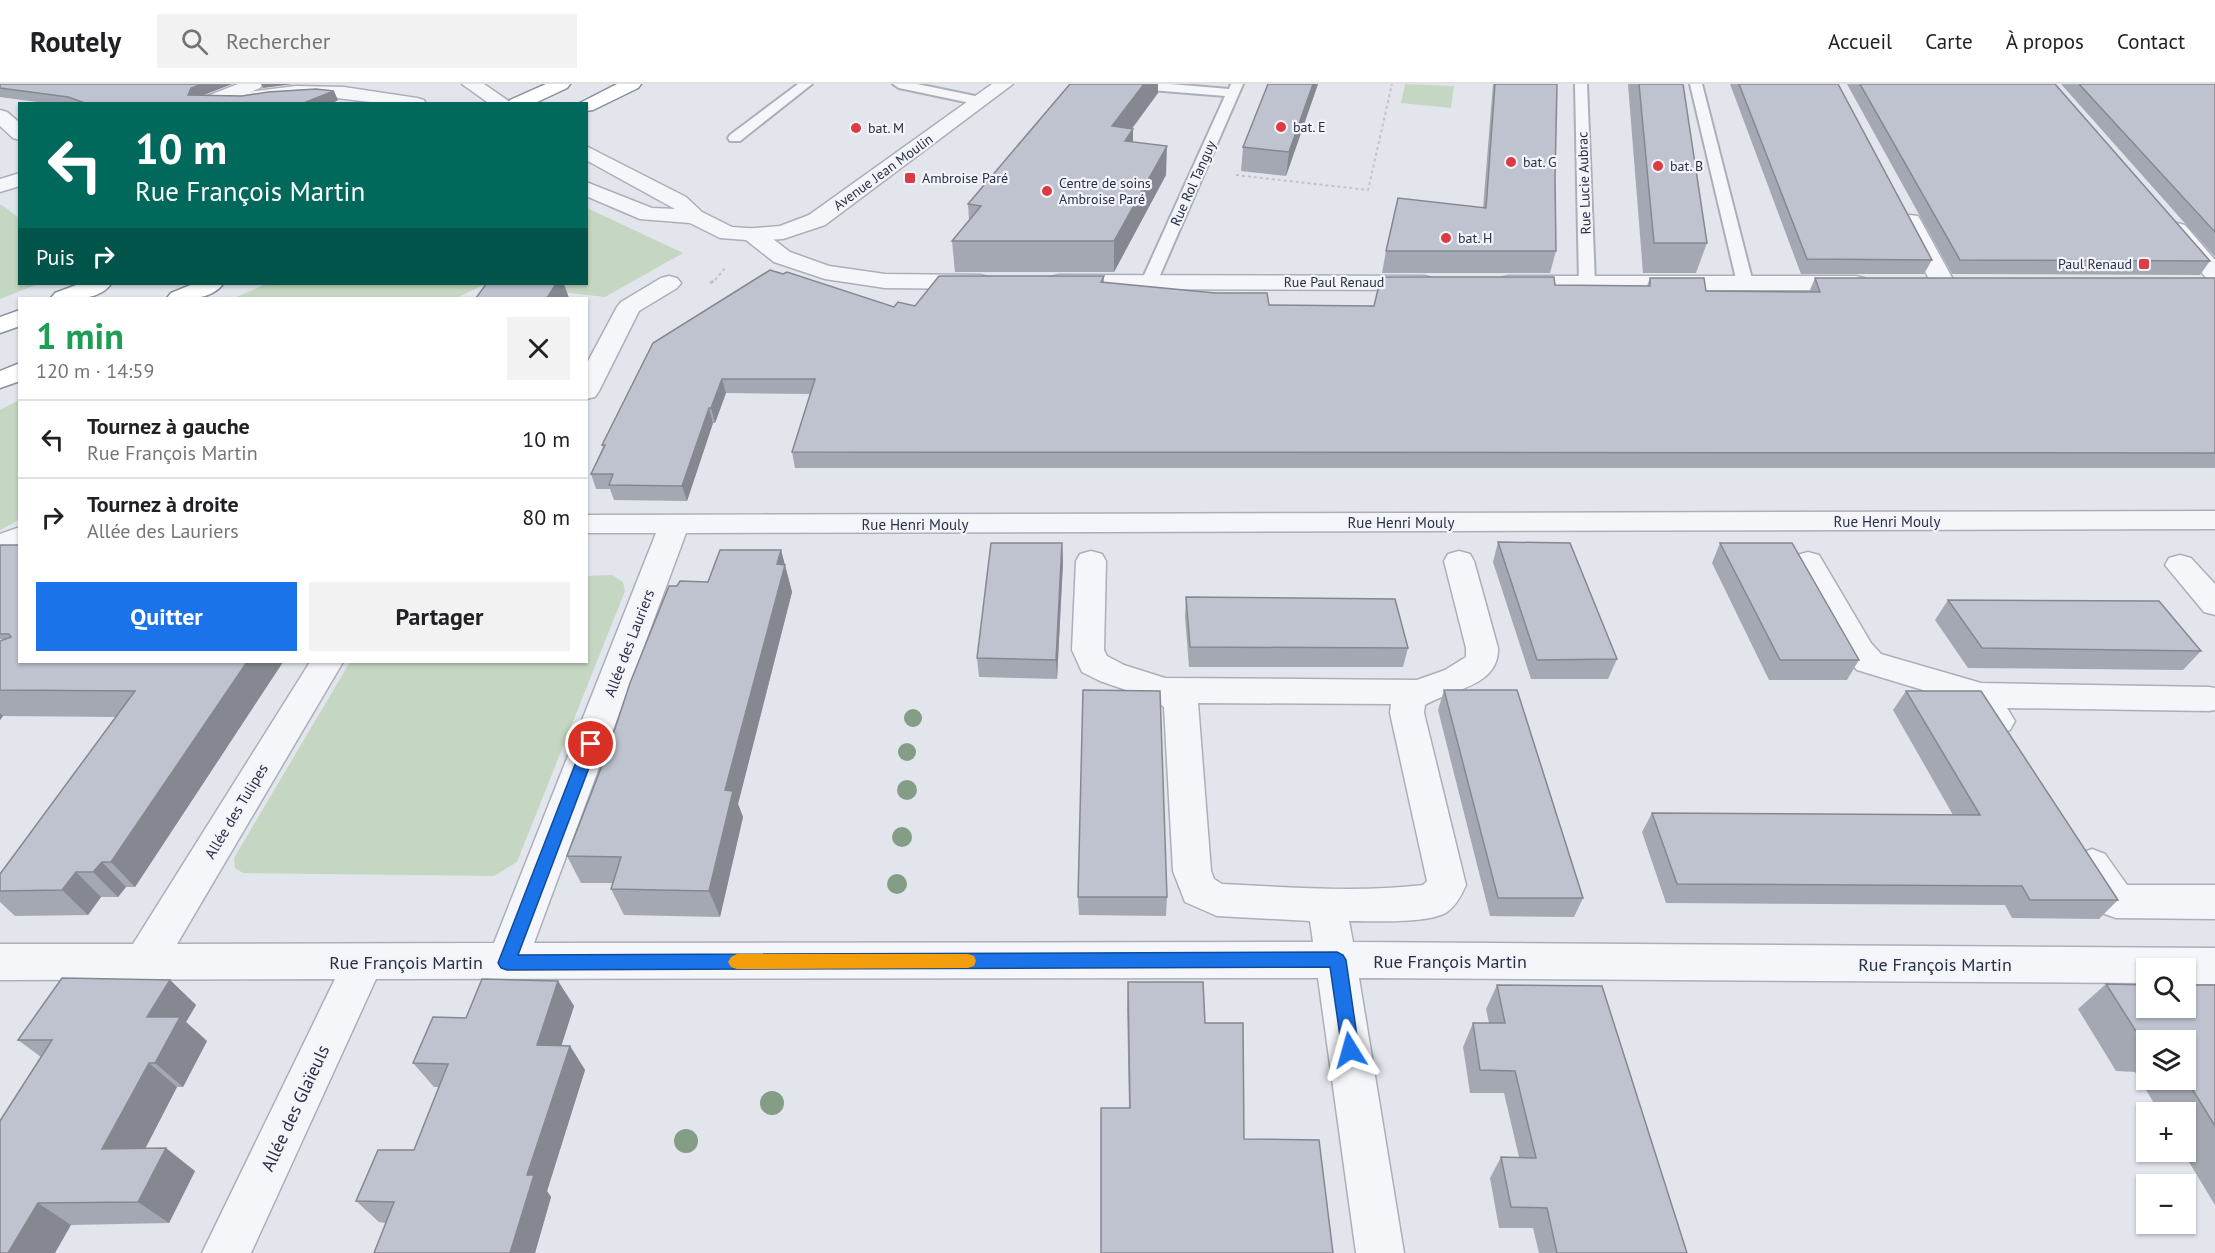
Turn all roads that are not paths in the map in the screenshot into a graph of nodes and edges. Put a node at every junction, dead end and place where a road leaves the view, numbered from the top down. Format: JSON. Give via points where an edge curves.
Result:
{"nodes":[{"id":1,"x":254,"y":84,"type":"edge"},
{"id":2,"x":379,"y":84,"type":"edge"},
{"id":3,"x":471,"y":84,"type":"edge"},
{"id":4,"x":632,"y":84,"type":"edge"},
{"id":5,"x":806,"y":84,"type":"edge"},
{"id":6,"x":899,"y":84,"type":"edge"},
{"id":7,"x":1004,"y":84,"type":"edge"},
{"id":8,"x":1126,"y":84,"type":"edge"},
{"id":9,"x":1581,"y":84,"type":"edge"},
{"id":10,"x":1696,"y":84,"type":"edge"},
{"id":11,"x":559,"y":85,"type":"edge"},
{"id":12,"x":1235,"y":89,"type":"edge"},
{"id":13,"x":980,"y":101,"type":"junction"},
{"id":14,"x":209,"y":102,"type":"edge"},
{"id":15,"x":231,"y":102,"type":"edge"},
{"id":16,"x":408,"y":102,"type":"edge"},
{"id":17,"x":424,"y":102,"type":"edge"},
{"id":18,"x":501,"y":102,"type":"edge"},
{"id":19,"x":521,"y":102,"type":"edge"},
{"id":20,"x":588,"y":105,"type":"edge"},
{"id":21,"x":0,"y":116,"type":"edge"},
{"id":22,"x":18,"y":119,"type":"edge"},
{"id":23,"x":18,"y":132,"type":"edge"},
{"id":24,"x":735,"y":138,"type":"dead end"},
{"id":25,"x":588,"y":153,"type":"edge"},
{"id":26,"x":18,"y":180,"type":"edge"},
{"id":27,"x":0,"y":186,"type":"edge"},
{"id":28,"x":588,"y":189,"type":"edge"},
{"id":29,"x":1899,"y":199,"type":"edge"},
{"id":30,"x":2162,"y":214,"type":"edge"},
{"id":31,"x":694,"y":217,"type":"junction"},
{"id":32,"x":752,"y":234,"type":"junction"},
{"id":33,"x":2215,"y":274,"type":"edge"},
{"id":34,"x":1007,"y":282,"type":"edge"},
{"id":35,"x":1043,"y":282,"type":"edge"},
{"id":36,"x":1149,"y":282,"type":"junction"},
{"id":37,"x":669,"y":283,"type":"road end"},
{"id":38,"x":1448,"y":283,"type":"edge"},
{"id":39,"x":1484,"y":283,"type":"edge"},
{"id":40,"x":1587,"y":283,"type":"junction"},
{"id":41,"x":1745,"y":283,"type":"junction"},
{"id":42,"x":1873,"y":283,"type":"edge"},
{"id":43,"x":1920,"y":283,"type":"edge"},
{"id":44,"x":1943,"y":283,"type":"junction"},
{"id":45,"x":1967,"y":283,"type":"edge"},
{"id":46,"x":2192,"y":284,"type":"edge"},
{"id":47,"x":2215,"y":284,"type":"edge"},
{"id":48,"x":96,"y":285,"type":"edge"},
{"id":49,"x":209,"y":285,"type":"edge"},
{"id":50,"x":66,"y":297,"type":"edge"},
{"id":51,"x":181,"y":297,"type":"edge"},
{"id":52,"x":18,"y":318,"type":"edge"},
{"id":53,"x":0,"y":326,"type":"edge"},
{"id":54,"x":18,"y":372,"type":"edge"},
{"id":55,"x":0,"y":380,"type":"edge"},
{"id":56,"x":588,"y":387,"type":"edge"},
{"id":57,"x":2215,"y":520,"type":"edge"},
{"id":58,"x":588,"y":524,"type":"edge"},
{"id":59,"x":674,"y":525,"type":"junction"},
{"id":60,"x":18,"y":537,"type":"edge"},
{"id":61,"x":0,"y":547,"type":"edge"},
{"id":62,"x":18,"y":548,"type":"edge"},
{"id":63,"x":1091,"y":561,"type":"dead end"},
{"id":64,"x":1459,"y":561,"type":"dead end"},
{"id":65,"x":1808,"y":562,"type":"dead end"},
{"id":66,"x":2180,"y":565,"type":"dead end"},
{"id":67,"x":2215,"y":604,"type":"edge"},
{"id":68,"x":326,"y":663,"type":"edge"},
{"id":69,"x":1164,"y":690,"type":"junction"},
{"id":70,"x":1418,"y":692,"type":"junction"},
{"id":71,"x":1981,"y":695,"type":"junction"},
{"id":72,"x":2213,"y":700,"type":"edge"},
{"id":73,"x":2013,"y":744,"type":"edge"},
{"id":74,"x":2078,"y":842,"type":"edge"},
{"id":75,"x":2215,"y":903,"type":"edge"},
{"id":76,"x":1327,"y":905,"type":"junction"},
{"id":77,"x":1337,"y":960,"type":"junction"},
{"id":78,"x":145,"y":961,"type":"junction"},
{"id":79,"x":0,"y":962,"type":"edge"},
{"id":80,"x":363,"y":963,"type":"junction"},
{"id":81,"x":507,"y":963,"type":"junction"},
{"id":82,"x":2215,"y":966,"type":"edge"},
{"id":83,"x":226,"y":1253,"type":"edge"},
{"id":84,"x":1380,"y":1253,"type":"edge"}],
"edges":[{"from":1,"to":14,"type":"street"},
{"from":2,"to":17,"type":"street"},
{"from":3,"to":18,"type":"street"},
{"from":4,"to":20,"type":"highway"},
{"from":5,"to":24,"type":"lane"},
{"from":6,"to":13,"type":"lane"},
{"from":7,"to":13,"type":"street","name":"Avenue Jean Moulin"},
{"from":8,"to":12,"type":"lane"},
{"from":9,"to":40,"type":"lane","name":"Rue Lucie Aubrac"},
{"from":10,"to":41,"type":"lane"},
{"from":11,"to":19,"type":"highway"},
{"from":12,"to":36,"type":"lane","name":"Rue Rol Tanguy"},
{"from":13,"to":32,"type":"street","name":"Avenue Jean Moulin","via":[[817,220],[783,232]]},
{"from":15,"to":16,"type":"street","via":[[280,90],[324,88],[361,91]]},
{"from":21,"to":22,"type":"street"},
{"from":21,"to":23,"type":"street"},
{"from":25,"to":31,"type":"street","via":[[679,201]]},
{"from":26,"to":27,"type":"street"},
{"from":28,"to":31,"type":"street","via":[[648,214]]},
{"from":29,"to":44,"type":"street"},
{"from":30,"to":33,"type":"street"},
{"from":31,"to":32,"type":"street","name":"Avenue Jean Moulin","via":[[728,233]]},
{"from":32,"to":34,"type":"street","via":[[782,257],[847,276],[901,282]]},
{"from":35,"to":36,"type":"street","name":"Rue Paul Renaud"},
{"from":36,"to":38,"type":"street","name":"Rue Paul Renaud"},
{"from":37,"to":56,"type":"street","via":[[629,307]]},
{"from":39,"to":40,"type":"street"},
{"from":40,"to":41,"type":"street"},
{"from":41,"to":42,"type":"street"},
{"from":43,"to":44,"type":"street"},
{"from":44,"to":45,"type":"street"},
{"from":46,"to":47,"type":"street"},
{"from":48,"to":50,"type":"highway"},
{"from":49,"to":51,"type":"highway"},
{"from":52,"to":53,"type":"highway"},
{"from":54,"to":55,"type":"highway"},
{"from":57,"to":59,"type":"street","name":"Rue Henri Mouly"},
{"from":58,"to":59,"type":"street","name":"Rue Henri Mouly"},
{"from":59,"to":81,"type":"street","name":"Allée des Lauriers"},
{"from":60,"to":61,"type":"street"},
{"from":61,"to":62,"type":"street"},
{"from":63,"to":69,"type":"street","via":[[1088,650],[1094,664]]},
{"from":64,"to":70,"type":"street","via":[[1482,661],[1473,670]]},
{"from":65,"to":71,"type":"street","via":[[1869,662]]},
{"from":66,"to":67,"type":"street"},
{"from":68,"to":78,"type":"street","name":"Allée des Tulipes"},
{"from":69,"to":70,"type":"street"},
{"from":69,"to":76,"type":"street","via":[[1181,701],[1192,871],[1199,890],[1216,900]]},
{"from":70,"to":76,"type":"street","via":[[1408,699],[1407,713],[1447,885],[1434,900]]},
{"from":71,"to":72,"type":"street"},
{"from":71,"to":73,"type":"street"},
{"from":74,"to":75,"type":"street","via":[[2116,901]]},
{"from":76,"to":77,"type":"street"},
{"from":77,"to":81,"type":"street","name":"Rue François Martin"},
{"from":77,"to":82,"type":"street","name":"Rue François Martin"},
{"from":77,"to":84,"type":"street"},
{"from":78,"to":79,"type":"street","name":"Rue François Martin"},
{"from":78,"to":80,"type":"street","name":"Rue François Martin"},
{"from":80,"to":81,"type":"street","name":"Rue François Martin"},
{"from":80,"to":83,"type":"street","name":"Allée des Glaïeuls"}]}
